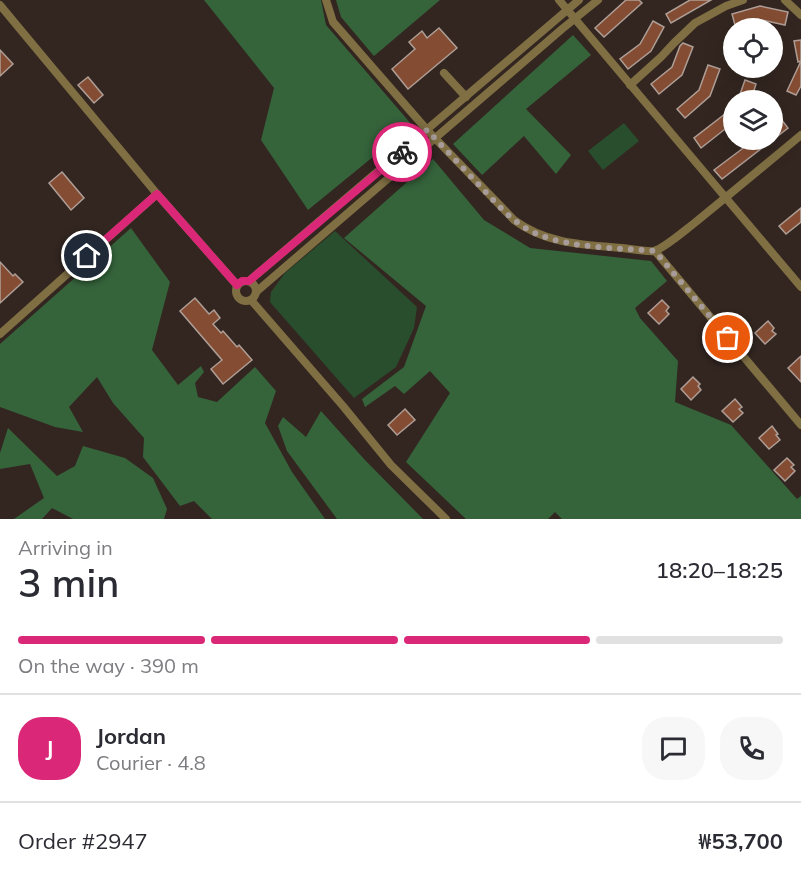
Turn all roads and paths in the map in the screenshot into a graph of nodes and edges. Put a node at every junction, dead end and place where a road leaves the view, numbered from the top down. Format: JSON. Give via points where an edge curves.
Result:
{"nodes":[{"id":1,"x":326,"y":0,"type":"edge"},
{"id":2,"x":559,"y":0,"type":"edge"},
{"id":3,"x":579,"y":0,"type":"edge"},
{"id":4,"x":598,"y":0,"type":"edge"},
{"id":5,"x":743,"y":0,"type":"edge"},
{"id":6,"x":785,"y":0,"type":"edge"},
{"id":7,"x":0,"y":5,"type":"edge"},
{"id":8,"x":567,"y":10,"type":"junction"},
{"id":9,"x":801,"y":15,"type":"edge"},
{"id":10,"x":574,"y":18,"type":"junction"},
{"id":11,"x":444,"y":73,"type":"dead end"},
{"id":12,"x":630,"y":85,"type":"junction"},
{"id":13,"x":466,"y":97,"type":"junction"},
{"id":14,"x":427,"y":130,"type":"junction"},
{"id":15,"x":801,"y":135,"type":"edge"},
{"id":16,"x":435,"y":138,"type":"junction"},
{"id":17,"x":157,"y":194,"type":"junction"},
{"id":18,"x":726,"y":198,"type":"junction"},
{"id":19,"x":655,"y":251,"type":"junction"},
{"id":20,"x":249,"y":281,"type":"junction"},
{"id":21,"x":237,"y":285,"type":"junction"},
{"id":22,"x":801,"y":286,"type":"edge"},
{"id":23,"x":256,"y":292,"type":"junction"},
{"id":24,"x":251,"y":300,"type":"junction"},
{"id":25,"x":0,"y":334,"type":"edge"},
{"id":26,"x":801,"y":425,"type":"edge"},
{"id":27,"x":446,"y":519,"type":"edge"}],
"edges":[{"from":1,"to":14,"type":"street","via":[[333,22]]},
{"from":2,"to":8,"type":"street"},
{"from":3,"to":8,"type":"street"},
{"from":4,"to":10,"type":"street"},
{"from":5,"to":12,"type":"street","via":[[695,23]]},
{"from":6,"to":9,"type":"street"},
{"from":7,"to":17,"type":"street"},
{"from":8,"to":10,"type":"street"},
{"from":8,"to":13,"type":"street"},
{"from":10,"to":12,"type":"street"},
{"from":10,"to":16,"type":"street"},
{"from":11,"to":13,"type":"street"},
{"from":12,"to":18,"type":"street"},
{"from":13,"to":14,"type":"street"},
{"from":14,"to":16,"type":"street"},
{"from":14,"to":20,"type":"street"},
{"from":15,"to":18,"type":"street"},
{"from":16,"to":19,"type":"street","via":[[525,228],[574,244]]},
{"from":16,"to":23,"type":"street"},
{"from":17,"to":21,"type":"street"},
{"from":17,"to":25,"type":"street"},
{"from":18,"to":19,"type":"street"},
{"from":18,"to":22,"type":"street"},
{"from":19,"to":26,"type":"street"},
{"from":20,"to":21,"type":"street"},
{"from":20,"to":23,"type":"street"},
{"from":21,"to":24,"type":"street","via":[[238,298]]},
{"from":23,"to":24,"type":"street"},
{"from":24,"to":27,"type":"street","via":[[391,465]]}]}
